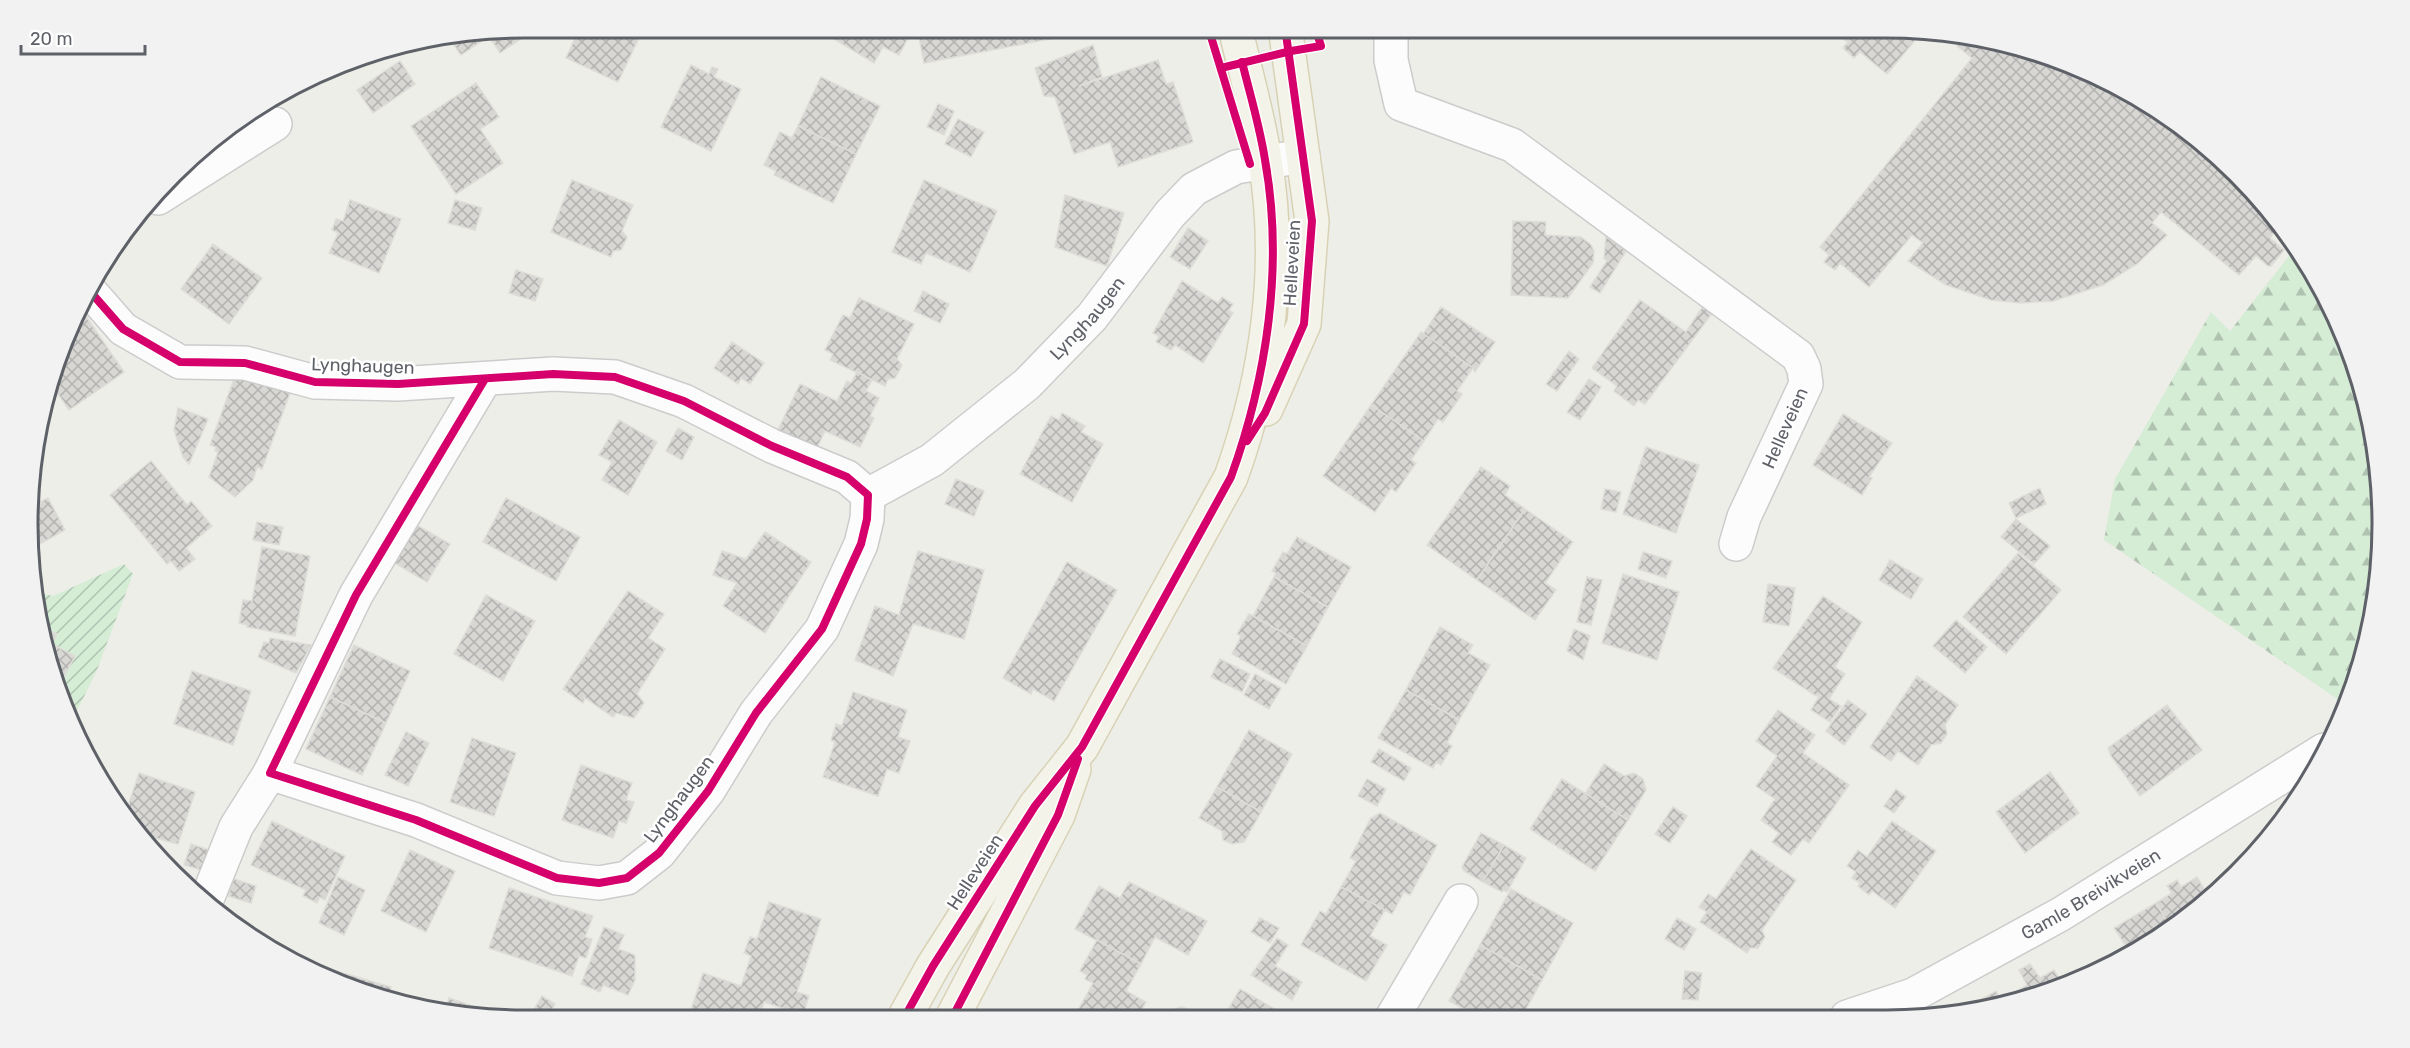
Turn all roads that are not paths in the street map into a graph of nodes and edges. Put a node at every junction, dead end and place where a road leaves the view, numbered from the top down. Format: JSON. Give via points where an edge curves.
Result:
{"nodes":[{"id":1,"x":1237,"y":38,"type":"edge"},
{"id":2,"x":1287,"y":38,"type":"edge"},
{"id":3,"x":1391,"y":38,"type":"edge"},
{"id":4,"x":275,"y":124,"type":"dead end"},
{"id":5,"x":1303,"y":156,"type":"junction"},
{"id":6,"x":1265,"y":160,"type":"junction"},
{"id":7,"x":170,"y":190,"type":"edge"},
{"id":8,"x":95,"y":297,"type":"edge"},
{"id":9,"x":485,"y":380,"type":"junction"},
{"id":10,"x":1240,"y":452,"type":"junction"},
{"id":11,"x":868,"y":495,"type":"junction"},
{"id":12,"x":1736,"y":544,"type":"dead end"},
{"id":13,"x":1082,"y":747,"type":"junction"},
{"id":14,"x":2312,"y":757,"type":"edge"},
{"id":15,"x":270,"y":773,"type":"junction"},
{"id":16,"x":209,"y":895,"type":"edge"},
{"id":17,"x":1461,"y":901,"type":"dead end"},
{"id":18,"x":909,"y":1010,"type":"edge"},
{"id":19,"x":956,"y":1010,"type":"edge"},
{"id":20,"x":1397,"y":1010,"type":"edge"},
{"id":21,"x":1868,"y":1010,"type":"edge"}],
"edges":[{"from":1,"to":6,"type":"main road","name":"Helleveien"},
{"from":2,"to":5,"type":"main road","name":"Helleveien"},
{"from":3,"to":12,"type":"street","name":"Helleveien","via":[[1391,60],[1401,104],[1512,145],[1798,356],[1806,384],[1744,517]]},
{"from":4,"to":7,"type":"street"},
{"from":5,"to":6,"type":"street","name":"Lynghaugen"},
{"from":5,"to":10,"type":"main road","name":"Helleveien","via":[[1312,221],[1304,324],[1265,412]]},
{"from":6,"to":10,"type":"main road","name":"Helleveien","via":[[1274,264],[1264,352]]},
{"from":6,"to":11,"type":"street","name":"Lynghaugen","via":[[1236,167],[1194,189],[1170,214],[1092,317],[1027,384],[932,460]]},
{"from":8,"to":9,"type":"street","name":"Lynghaugen","via":[[123,329],[180,362],[245,363],[315,382]]},
{"from":9,"to":11,"type":"street","name":"Lynghaugen","via":[[553,374],[615,377],[684,401],[771,446],[847,477]]},
{"from":9,"to":15,"type":"street","via":[[356,595]]},
{"from":10,"to":13,"type":"main road","name":"Helleveien","via":[[1231,477]]},
{"from":11,"to":15,"type":"street","name":"Lynghaugen","via":[[861,544],[822,629],[756,713],[708,791],[659,853],[627,878],[599,883],[557,878],[416,820]]},
{"from":13,"to":18,"type":"main road","name":"Helleveien","via":[[1035,806]]},
{"from":13,"to":19,"type":"main road","name":"Helleveien","via":[[1058,815]]},
{"from":14,"to":21,"type":"street","name":"Gamle Breivikveien","via":[[2061,914],[1913,995]]},
{"from":15,"to":16,"type":"street","via":[[236,827]]},
{"from":17,"to":20,"type":"street"}]}
